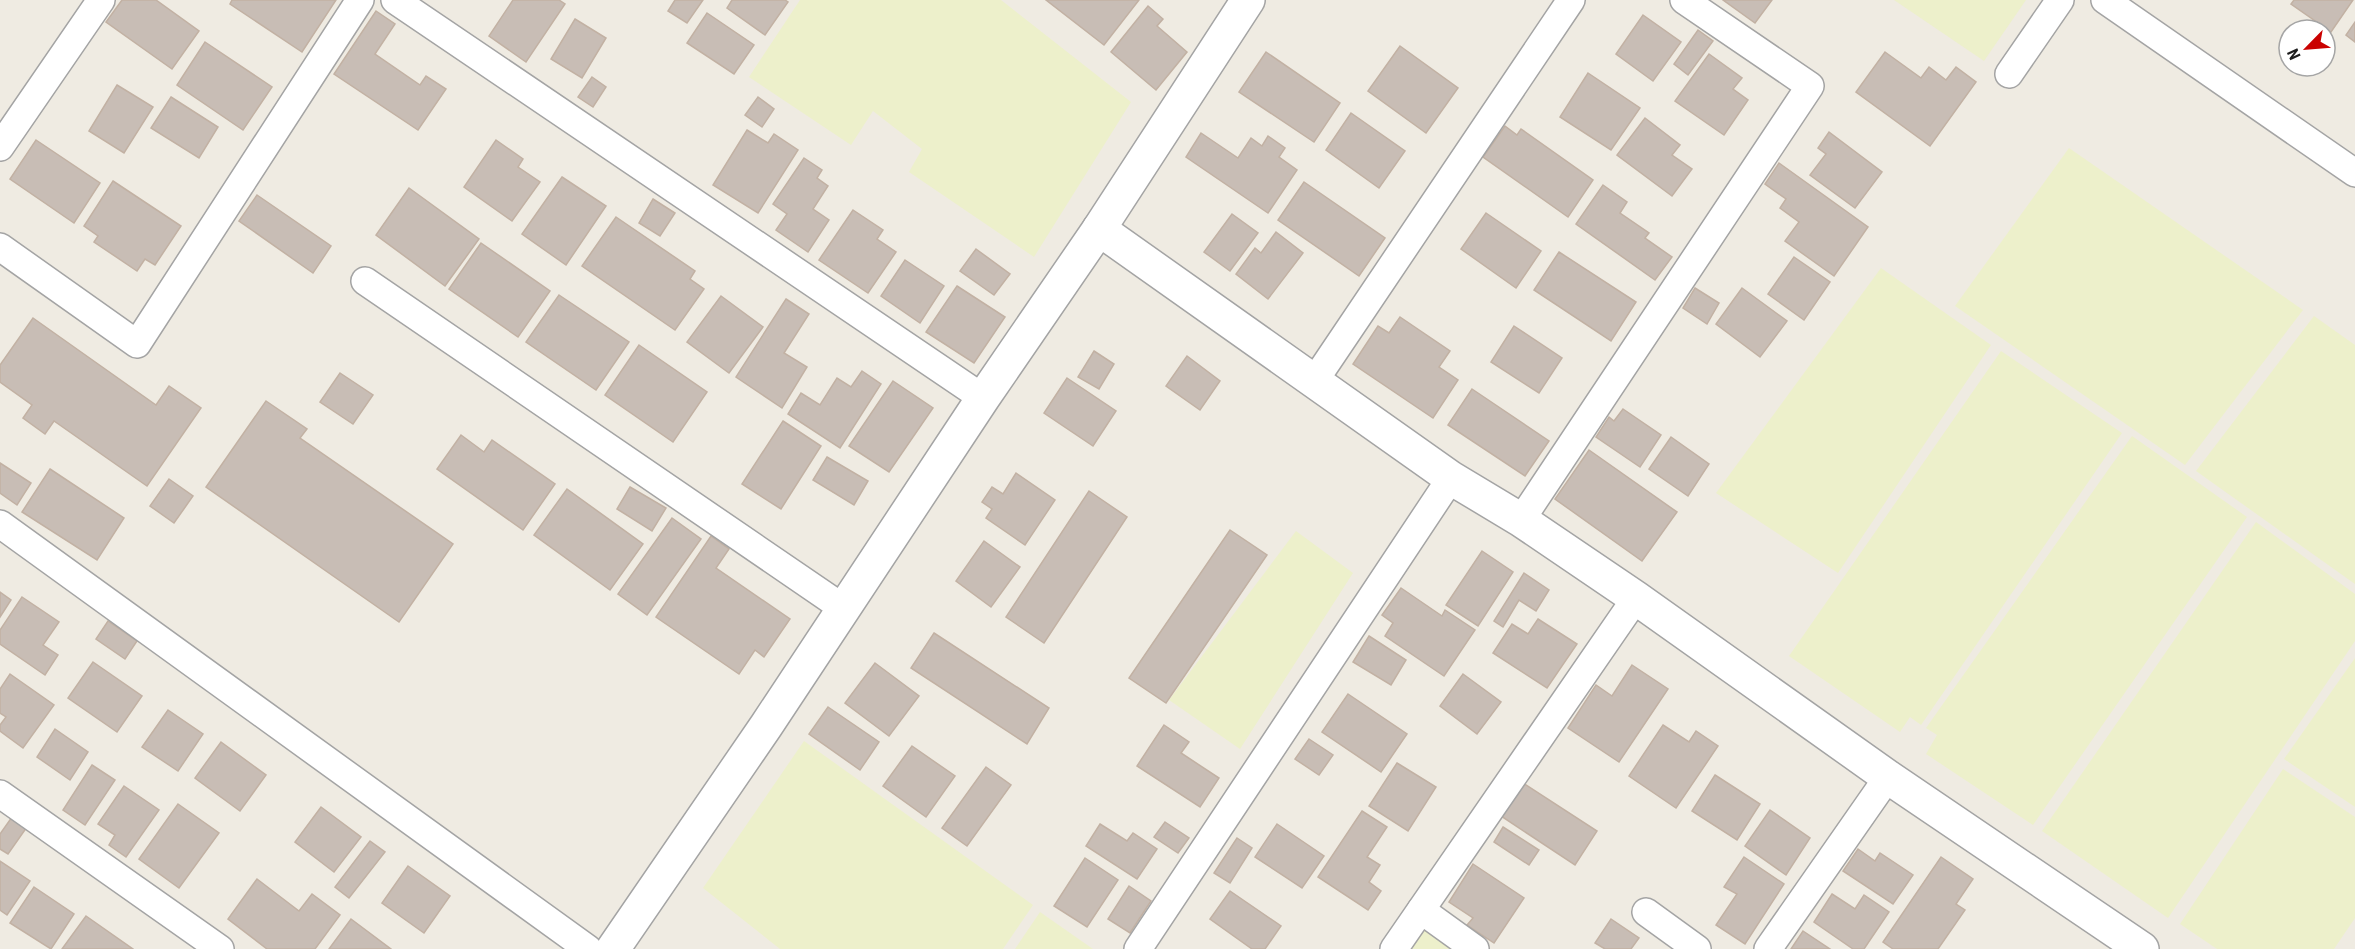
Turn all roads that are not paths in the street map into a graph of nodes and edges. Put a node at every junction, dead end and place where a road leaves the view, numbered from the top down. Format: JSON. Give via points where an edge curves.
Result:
{"nodes":[{"id":1,"x":101,"y":0,"type":"edge"},
{"id":2,"x":360,"y":0,"type":"edge"},
{"id":3,"x":395,"y":0,"type":"edge"},
{"id":4,"x":1248,"y":0,"type":"edge"},
{"id":5,"x":1571,"y":0,"type":"edge"},
{"id":6,"x":1684,"y":0,"type":"edge"},
{"id":7,"x":2060,"y":0,"type":"edge"},
{"id":8,"x":2105,"y":0,"type":"edge"},
{"id":9,"x":2009,"y":74,"type":"dead end"},
{"id":10,"x":0,"y":147,"type":"edge"},
{"id":11,"x":2355,"y":173,"type":"edge"},
{"id":12,"x":1099,"y":229,"type":"junction"},
{"id":13,"x":0,"y":247,"type":"edge"},
{"id":14,"x":365,"y":281,"type":"dead end"},
{"id":15,"x":1315,"y":380,"type":"junction"},
{"id":16,"x":983,"y":398,"type":"junction"},
{"id":17,"x":1451,"y":478,"type":"junction"},
{"id":18,"x":1521,"y":520,"type":"junction"},
{"id":19,"x":0,"y":524,"type":"edge"},
{"id":20,"x":1636,"y":598,"type":"junction"},
{"id":21,"x":843,"y":608,"type":"junction"},
{"id":22,"x":1888,"y":777,"type":"junction"},
{"id":23,"x":0,"y":794,"type":"edge"},
{"id":24,"x":1421,"y":910,"type":"junction"},
{"id":25,"x":1646,"y":912,"type":"dead end"},
{"id":26,"x":220,"y":949,"type":"edge"},
{"id":27,"x":588,"y":949,"type":"edge"},
{"id":28,"x":613,"y":949,"type":"edge"},
{"id":29,"x":1138,"y":949,"type":"edge"},
{"id":30,"x":1394,"y":949,"type":"edge"},
{"id":31,"x":1475,"y":949,"type":"edge"},
{"id":32,"x":1697,"y":949,"type":"edge"},
{"id":33,"x":1768,"y":949,"type":"edge"},
{"id":34,"x":2140,"y":949,"type":"edge"}],
"edges":[{"from":1,"to":10,"type":"street"},
{"from":2,"to":13,"type":"street","via":[[137,344]]},
{"from":3,"to":16,"type":"street"},
{"from":4,"to":12,"type":"street"},
{"from":5,"to":15,"type":"street"},
{"from":6,"to":18,"type":"street","via":[[1810,86]]},
{"from":7,"to":9,"type":"street"},
{"from":8,"to":11,"type":"street"},
{"from":12,"to":15,"type":"street"},
{"from":12,"to":16,"type":"street"},
{"from":14,"to":21,"type":"street"},
{"from":15,"to":17,"type":"street"},
{"from":16,"to":21,"type":"street"},
{"from":17,"to":18,"type":"street"},
{"from":17,"to":29,"type":"street"},
{"from":18,"to":20,"type":"street"},
{"from":19,"to":27,"type":"street"},
{"from":20,"to":22,"type":"street"},
{"from":20,"to":24,"type":"street"},
{"from":21,"to":28,"type":"street"},
{"from":22,"to":33,"type":"street"},
{"from":22,"to":34,"type":"street"},
{"from":23,"to":26,"type":"street"},
{"from":24,"to":30,"type":"street"},
{"from":24,"to":31,"type":"street"},
{"from":25,"to":32,"type":"street"}]}
